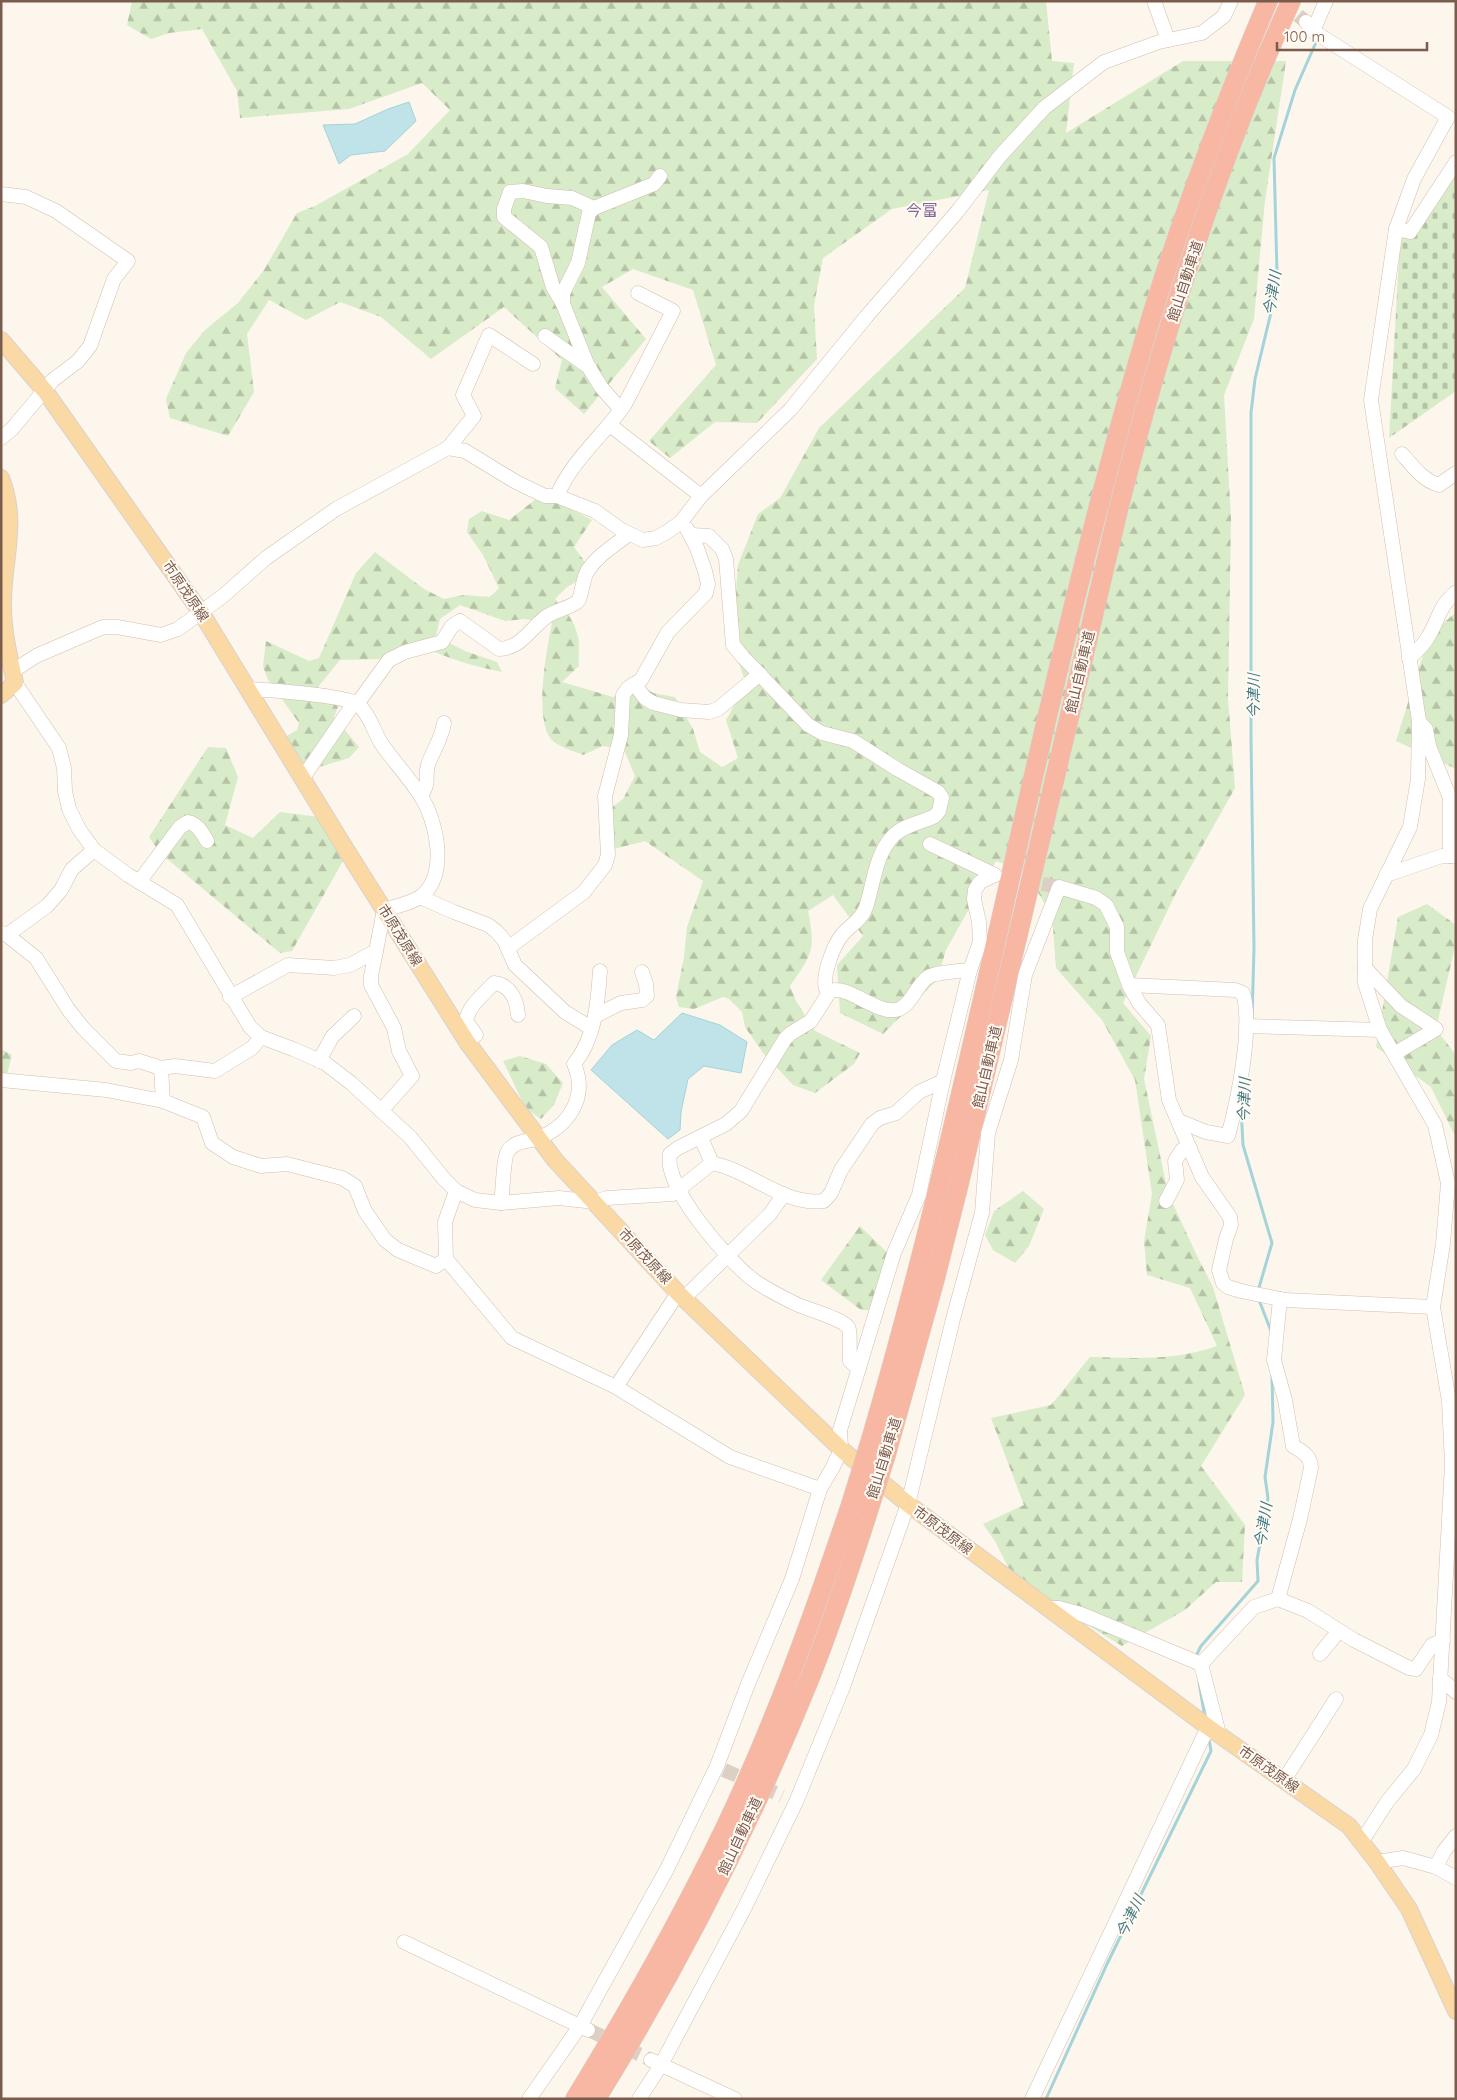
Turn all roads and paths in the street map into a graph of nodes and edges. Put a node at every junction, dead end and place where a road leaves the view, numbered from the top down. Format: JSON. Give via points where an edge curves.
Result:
{"nodes":[{"id":1,"x":1154,"y":1,"type":"edge"},
{"id":2,"x":1232,"y":1,"type":"edge"},
{"id":3,"x":1268,"y":1,"type":"edge"},
{"id":4,"x":1291,"y":1,"type":"edge"},
{"id":5,"x":1326,"y":1,"type":"edge"},
{"id":6,"x":1168,"y":40,"type":"junction"},
{"id":7,"x":1456,"y":162,"type":"edge"},
{"id":8,"x":660,"y":176,"type":"dead end"},
{"id":9,"x":1,"y":194,"type":"edge"},
{"id":10,"x":594,"y":208,"type":"junction"},
{"id":11,"x":1396,"y":229,"type":"junction"},
{"id":12,"x":638,"y":293,"type":"dead end"},
{"id":13,"x":563,"y":304,"type":"junction"},
{"id":14,"x":545,"y":336,"type":"dead end"},
{"id":15,"x":1,"y":340,"type":"edge"},
{"id":16,"x":533,"y":364,"type":"dead end"},
{"id":17,"x":590,"y":369,"type":"junction"},
{"id":18,"x":45,"y":391,"type":"junction"},
{"id":19,"x":621,"y":410,"type":"junction"},
{"id":20,"x":610,"y":425,"type":"junction"},
{"id":21,"x":1,"y":438,"type":"edge"},
{"id":22,"x":448,"y":448,"type":"junction"},
{"id":23,"x":1402,"y":454,"type":"dead end"},
{"id":24,"x":1456,"y":473,"type":"edge"},
{"id":25,"x":1,"y":478,"type":"edge"},
{"id":26,"x":557,"y":496,"type":"junction"},
{"id":27,"x":701,"y":496,"type":"junction"},
{"id":28,"x":682,"y":522,"type":"junction"},
{"id":29,"x":629,"y":534,"type":"junction"},
{"id":30,"x":692,"y":535,"type":"junction"},
{"id":31,"x":1456,"y":592,"type":"edge"},
{"id":32,"x":202,"y":614,"type":"junction"},
{"id":33,"x":1409,"y":658,"type":"junction"},
{"id":34,"x":760,"y":674,"type":"junction"},
{"id":35,"x":14,"y":677,"type":"junction"},
{"id":36,"x":634,"y":684,"type":"junction"},
{"id":37,"x":248,"y":689,"type":"junction"},
{"id":38,"x":1,"y":695,"type":"edge"},
{"id":39,"x":356,"y":703,"type":"junction"},
{"id":40,"x":1419,"y":721,"type":"junction"},
{"id":41,"x":444,"y":724,"type":"dead end"},
{"id":42,"x":302,"y":778,"type":"junction"},
{"id":43,"x":421,"y":796,"type":"junction"},
{"id":44,"x":207,"y":841,"type":"dead end"},
{"id":45,"x":930,"y":844,"type":"dead end"},
{"id":46,"x":94,"y":850,"type":"junction"},
{"id":47,"x":1453,"y":856,"type":"edge"},
{"id":48,"x":1386,"y":875,"type":"junction"},
{"id":49,"x":139,"y":882,"type":"junction"},
{"id":50,"x":420,"y":897,"type":"junction"},
{"id":51,"x":384,"y":910,"type":"junction"},
{"id":52,"x":4,"y":934,"type":"edge"},
{"id":53,"x":508,"y":948,"type":"junction"},
{"id":54,"x":376,"y":951,"type":"junction"},
{"id":55,"x":1365,"y":968,"type":"junction"},
{"id":56,"x":970,"y":970,"type":"junction"},
{"id":57,"x":600,"y":971,"type":"dead end"},
{"id":58,"x":642,"y":972,"type":"dead end"},
{"id":59,"x":1129,"y":986,"type":"junction"},
{"id":60,"x":830,"y":991,"type":"junction"},
{"id":61,"x":230,"y":997,"type":"junction"},
{"id":62,"x":518,"y":1015,"type":"dead end"},
{"id":63,"x":354,"y":1016,"type":"dead end"},
{"id":64,"x":593,"y":1022,"type":"junction"},
{"id":65,"x":1246,"y":1026,"type":"junction"},
{"id":66,"x":1380,"y":1030,"type":"junction"},
{"id":67,"x":261,"y":1037,"type":"junction"},
{"id":68,"x":467,"y":1042,"type":"junction"},
{"id":69,"x":1394,"y":1054,"type":"junction"},
{"id":70,"x":320,"y":1061,"type":"junction"},
{"id":71,"x":161,"y":1068,"type":"junction"},
{"id":72,"x":1,"y":1080,"type":"edge"},
{"id":73,"x":943,"y":1082,"type":"junction"},
{"id":74,"x":163,"y":1100,"type":"junction"},
{"id":75,"x":381,"y":1111,"type":"junction"},
{"id":76,"x":1179,"y":1121,"type":"junction"},
{"id":77,"x":538,"y":1138,"type":"junction"},
{"id":78,"x":701,"y":1138,"type":"junction"},
{"id":79,"x":1189,"y":1146,"type":"junction"},
{"id":80,"x":712,"y":1163,"type":"junction"},
{"id":81,"x":678,"y":1189,"type":"junction"},
{"id":82,"x":456,"y":1191,"type":"junction"},
{"id":83,"x":784,"y":1194,"type":"junction"},
{"id":84,"x":1166,"y":1201,"type":"dead end"},
{"id":85,"x":595,"y":1202,"type":"junction"},
{"id":86,"x":501,"y":1203,"type":"junction"},
{"id":87,"x":726,"y":1256,"type":"junction"},
{"id":88,"x":446,"y":1259,"type":"junction"},
{"id":89,"x":681,"y":1295,"type":"junction"},
{"id":90,"x":1280,"y":1299,"type":"junction"},
{"id":91,"x":1433,"y":1307,"type":"junction"},
{"id":92,"x":859,"y":1369,"type":"junction"},
{"id":93,"x":616,"y":1387,"type":"junction"},
{"id":94,"x":1452,"y":1402,"type":"edge"},
{"id":95,"x":841,"y":1448,"type":"junction"},
{"id":96,"x":820,"y":1489,"type":"junction"},
{"id":97,"x":908,"y":1504,"type":"junction"},
{"id":98,"x":1278,"y":1599,"type":"junction"},
{"id":99,"x":1048,"y":1608,"type":"junction"},
{"id":100,"x":1338,"y":1631,"type":"junction"},
{"id":101,"x":1444,"y":1640,"type":"junction"},
{"id":102,"x":1320,"y":1654,"type":"dead end"},
{"id":103,"x":1201,"y":1664,"type":"junction"},
{"id":104,"x":1440,"y":1678,"type":"junction"},
{"id":105,"x":1456,"y":1692,"type":"edge"},
{"id":106,"x":1336,"y":1699,"type":"dead end"},
{"id":107,"x":1209,"y":1727,"type":"junction"},
{"id":108,"x":1284,"y":1780,"type":"junction"},
{"id":109,"x":782,"y":1796,"type":"tunnel mouth"},
{"id":110,"x":796,"y":1802,"type":"junction"},
{"id":111,"x":1456,"y":1836,"type":"edge"},
{"id":112,"x":1362,"y":1841,"type":"junction"},
{"id":113,"x":1378,"y":1862,"type":"junction"},
{"id":114,"x":1436,"y":1867,"type":"junction"},
{"id":115,"x":1456,"y":1878,"type":"edge"},
{"id":116,"x":404,"y":1942,"type":"dead end"},
{"id":117,"x":1456,"y":2011,"type":"edge"},
{"id":118,"x":584,"y":2028,"type":"junction"},
{"id":119,"x":656,"y":2062,"type":"junction"},
{"id":120,"x":529,"y":2099,"type":"edge"},
{"id":121,"x":575,"y":2099,"type":"edge"},
{"id":122,"x":596,"y":2099,"type":"edge"},
{"id":123,"x":639,"y":2099,"type":"edge"},
{"id":124,"x":734,"y":2099,"type":"edge"},
{"id":125,"x":1032,"y":2099,"type":"edge"}],
"edges":[{"from":1,"to":6,"type":"street"},
{"from":2,"to":6,"type":"street","via":[[1224,16],[1202,33]]},
{"from":3,"to":121,"type":"highway","name":"館山自動車道","bridge":true,"via":[[1216,129],[1151,318],[1048,711],[944,1170],[871,1439],[850,1504],[792,1670],[725,1827],[674,1930]]},
{"from":4,"to":122,"type":"highway","name":"館山自動車道","bridge":true,"via":[[1204,220],[1142,420],[957,1194],[866,1518],[810,1677],[742,1834],[690,1938]]},
{"from":5,"to":11,"type":"street","via":[[1310,27],[1448,117],[1414,178]]},
{"from":6,"to":27,"type":"street","via":[[1104,62],[1044,108],[1000,156],[957,212],[790,410]]},
{"from":7,"to":11,"type":"street","via":[[1410,232]]},
{"from":8,"to":10,"type":"street","via":[[654,184]]},
{"from":9,"to":18,"type":"street","via":[[26,197],[56,211],[128,261],[114,279],[90,346],[78,361],[52,380]]},
{"from":10,"to":13,"type":"street","via":[[589,213],[578,263],[563,293]]},
{"from":10,"to":13,"type":"street","via":[[572,198],[523,191],[510,192],[506,199],[504,217],[541,247],[553,287]]},
{"from":11,"to":33,"type":"street","via":[[1371,400]]},
{"from":12,"to":19,"type":"street","via":[[673,311]]},
{"from":13,"to":17,"type":"street"},
{"from":14,"to":17,"type":"street"},
{"from":15,"to":18,"type":"main road","name":"市原茂原線"},
{"from":16,"to":22,"type":"street","via":[[489,335],[464,395],[474,416]]},
{"from":17,"to":19,"type":"street"},
{"from":18,"to":21,"type":"street"},
{"from":18,"to":32,"type":"main road","name":"市原茂原線"},
{"from":19,"to":20,"type":"street"},
{"from":20,"to":26,"type":"street","via":[[586,452]]},
{"from":20,"to":27,"type":"street"},
{"from":22,"to":26,"type":"street","via":[[465,451],[545,496]]},
{"from":22,"to":32,"type":"street","via":[[336,509],[266,558]]},
{"from":23,"to":24,"type":"street","via":[[1432,482],[1438,484]]},
{"from":25,"to":35,"type":"main road","via":[[10,513],[3,615]]},
{"from":26,"to":29,"type":"street","via":[[595,512]]},
{"from":27,"to":28,"type":"street"},
{"from":28,"to":29,"type":"street","via":[[656,538],[643,540]]},
{"from":28,"to":30,"type":"street"},
{"from":29,"to":39,"type":"street","via":[[589,569],[578,602],[548,616],[517,645],[499,649],[460,621],[452,626],[442,642],[389,660]]},
{"from":30,"to":34,"type":"street","via":[[709,536],[722,548],[728,572],[733,645]]},
{"from":30,"to":36,"type":"street","via":[[705,571],[706,593],[668,632],[641,680]]},
{"from":31,"to":33,"type":"street","via":[[1439,610],[1424,644]]},
{"from":32,"to":35,"type":"street","via":[[178,630],[161,635],[103,627],[36,656]]},
{"from":32,"to":37,"type":"main road","name":"市原茂原線"},
{"from":33,"to":40,"type":"street"},
{"from":34,"to":36,"type":"street","via":[[718,709],[709,712],[653,703]]},
{"from":34,"to":60,"type":"street","via":[[808,725],[853,741],[938,792],[942,798],[935,816],[894,835],[883,851],[864,912],[837,942],[824,980],[826,989]]},
{"from":35,"to":38,"type":"main road"},
{"from":35,"to":46,"type":"street","via":[[58,748],[69,809]]},
{"from":36,"to":53,"type":"street","via":[[623,695],[621,735],[605,796],[608,855],[605,865],[584,892]]},
{"from":37,"to":39,"type":"street"},
{"from":37,"to":42,"type":"main road","name":"市原茂原線"},
{"from":39,"to":42,"type":"street"},
{"from":39,"to":43,"type":"street"},
{"from":40,"to":47,"type":"street","via":[[1426,729],[1429,746],[1450,798]]},
{"from":40,"to":48,"type":"street","via":[[1418,779],[1410,827]]},
{"from":41,"to":43,"type":"street","via":[[442,737],[428,765],[429,784]]},
{"from":42,"to":51,"type":"main road","name":"市原茂原線"},
{"from":43,"to":50,"type":"street","via":[[438,847],[436,871]]},
{"from":44,"to":49,"type":"street","via":[[193,823],[188,822],[180,827]]},
{"from":45,"to":56,"type":"street","via":[[995,875],[980,882],[975,890],[980,942]]},
{"from":46,"to":49,"type":"street"},
{"from":46,"to":52,"type":"street","via":[[72,869],[61,890],[47,906]]},
{"from":47,"to":48,"type":"street","via":[[1442,856]]},
{"from":48,"to":55,"type":"street","via":[[1370,909]]},
{"from":49,"to":61,"type":"street","via":[[177,905]]},
{"from":50,"to":51,"type":"street"},
{"from":50,"to":53,"type":"street","via":[[488,925]]},
{"from":51,"to":54,"type":"street"},
{"from":51,"to":68,"type":"main road","name":"市原茂原線"},
{"from":52,"to":71,"type":"street","via":[[36,958],[78,1022],[116,1061],[139,1061]]},
{"from":53,"to":64,"type":"street","via":[[515,965],[565,1012]]},
{"from":54,"to":61,"type":"street","via":[[350,965],[334,968],[288,965]]},
{"from":54,"to":75,"type":"street","via":[[371,985],[394,1028],[399,1051],[412,1076]]},
{"from":55,"to":66,"type":"street","via":[[1365,983]]},
{"from":55,"to":69,"type":"street","via":[[1401,1006],[1436,1029]]},
{"from":56,"to":60,"type":"street","via":[[930,976],[898,1010],[880,1008],[842,992]]},
{"from":56,"to":73,"type":"street"},
{"from":57,"to":64,"type":"street"},
{"from":58,"to":64,"type":"street","via":[[647,996],[642,1000],[621,1003]]},
{"from":59,"to":65,"type":"street","via":[[1236,990],[1243,993],[1247,1005]]},
{"from":59,"to":76,"type":"street","via":[[1158,1025],[1169,1100]]},
{"from":59,"to":97,"type":"street","via":[[1117,952],[1117,927],[1106,905],[1096,898],[1059,887],[1025,975],[1011,1060],[988,1133],[982,1213],[952,1319]]},
{"from":60,"to":78,"type":"street","via":[[811,1022],[785,1039],[741,1110],[726,1124]]},
{"from":61,"to":67,"type":"street","via":[[250,1027]]},
{"from":62,"to":68,"type":"street","via":[[509,990],[494,983],[467,1014],[466,1021],[476,1035]]},
{"from":63,"to":70,"type":"street","via":[[332,1038]]},
{"from":64,"to":77,"type":"street","via":[[580,1058],[574,1064],[580,1090],[577,1102],[556,1127]]},
{"from":65,"to":66,"type":"street"},
{"from":65,"to":76,"type":"street","via":[[1237,1102],[1228,1136],[1206,1132]]},
{"from":66,"to":69,"type":"street"},
{"from":67,"to":70,"type":"street"},
{"from":67,"to":71,"type":"street","via":[[247,1052],[215,1071],[175,1066]]},
{"from":68,"to":77,"type":"main road","name":"市原茂原線"},
{"from":69,"to":91,"type":"street","via":[[1435,1125],[1448,1183],[1444,1244]]},
{"from":70,"to":75,"type":"street","via":[[351,1083]]},
{"from":71,"to":74,"type":"street"},
{"from":72,"to":74,"type":"street","via":[[106,1090]]},
{"from":73,"to":83,"type":"street","via":[[919,1092],[896,1114],[872,1124],[824,1201],[814,1202]]},
{"from":73,"to":92,"type":"street","via":[[919,1195],[894,1253]]},
{"from":74,"to":88,"type":"street","via":[[203,1117],[212,1144],[233,1157],[261,1166],[287,1164],[342,1178],[355,1186],[365,1211],[385,1240],[398,1250],[436,1266]]},
{"from":75,"to":82,"type":"street","via":[[410,1137]]},
{"from":76,"to":79,"type":"street"},
{"from":77,"to":85,"type":"main road","name":"市原茂原線"},
{"from":77,"to":86,"type":"street","via":[[520,1142],[506,1152]]},
{"from":78,"to":80,"type":"street"},
{"from":78,"to":81,"type":"street","via":[[670,1154],[670,1166]]},
{"from":79,"to":84,"type":"street","via":[[1175,1160],[1177,1180]]},
{"from":79,"to":90,"type":"street","via":[[1202,1177],[1230,1217],[1232,1225],[1219,1270],[1223,1283],[1241,1291]]},
{"from":80,"to":81,"type":"street"},
{"from":80,"to":83,"type":"street","via":[[726,1166]]},
{"from":81,"to":85,"type":"street","via":[[673,1194],[607,1198]]},
{"from":81,"to":87,"type":"street"},
{"from":82,"to":86,"type":"street","via":[[475,1200]]},
{"from":82,"to":88,"type":"street","via":[[445,1222]]},
{"from":83,"to":87,"type":"street","via":[[770,1214]]},
{"from":85,"to":86,"type":"street","via":[[560,1198]]},
{"from":85,"to":89,"type":"main road","name":"市原茂原線"},
{"from":87,"to":89,"type":"street"},
{"from":87,"to":92,"type":"street","via":[[753,1280],[795,1304],[848,1327],[850,1361]]},
{"from":88,"to":93,"type":"street","via":[[512,1338]]},
{"from":89,"to":93,"type":"street"},
{"from":89,"to":95,"type":"main road","name":"市原茂原線"},
{"from":90,"to":91,"type":"street"},
{"from":90,"to":98,"type":"street","via":[[1274,1360],[1285,1400],[1292,1446],[1308,1456],[1312,1468]]},
{"from":91,"to":94,"type":"street"},
{"from":92,"to":95,"type":"street","via":[[840,1430]]},
{"from":93,"to":96,"type":"street","via":[[730,1457]]},
{"from":94,"to":101,"type":"street"},
{"from":95,"to":96,"type":"street"},
{"from":95,"to":97,"type":"main road","name":"市原茂原線"},
{"from":96,"to":118,"type":"street","via":[[792,1579],[748,1684],[721,1768]]},
{"from":97,"to":99,"type":"main road","name":"市原茂原線"},
{"from":97,"to":110,"type":"street","via":[[843,1687]]},
{"from":98,"to":100,"type":"street","via":[[1308,1611]]},
{"from":98,"to":103,"type":"street","via":[[1254,1607]]},
{"from":99,"to":103,"type":"street","via":[[1080,1614]]},
{"from":99,"to":107,"type":"main road","name":"市原茂原線"},
{"from":100,"to":101,"type":"street","via":[[1416,1669],[1432,1645]]},
{"from":100,"to":102,"type":"street"},
{"from":101,"to":104,"type":"street"},
{"from":103,"to":107,"type":"street"},
{"from":104,"to":105,"type":"street"},
{"from":104,"to":112,"type":"street","via":[[1439,1702],[1431,1735],[1414,1769],[1387,1802]]},
{"from":106,"to":108,"type":"street"},
{"from":107,"to":108,"type":"main road","name":"市原茂原線"},
{"from":107,"to":125,"type":"street"},
{"from":108,"to":112,"type":"main road","name":"市原茂原線","via":[[1349,1826]]},
{"from":109,"to":110,"type":"street"},
{"from":110,"to":119,"type":"street","via":[[745,1907]]},
{"from":111,"to":114,"type":"street"},
{"from":112,"to":113,"type":"main road","name":"市原茂原線"},
{"from":113,"to":114,"type":"street","via":[[1403,1858]]},
{"from":113,"to":117,"type":"main road","name":"市原茂原線","via":[[1409,1910]]},
{"from":114,"to":115,"type":"street"},
{"from":116,"to":118,"type":"street"},
{"from":118,"to":120,"type":"street"},
{"from":119,"to":123,"type":"street"},
{"from":119,"to":124,"type":"street"}]}
